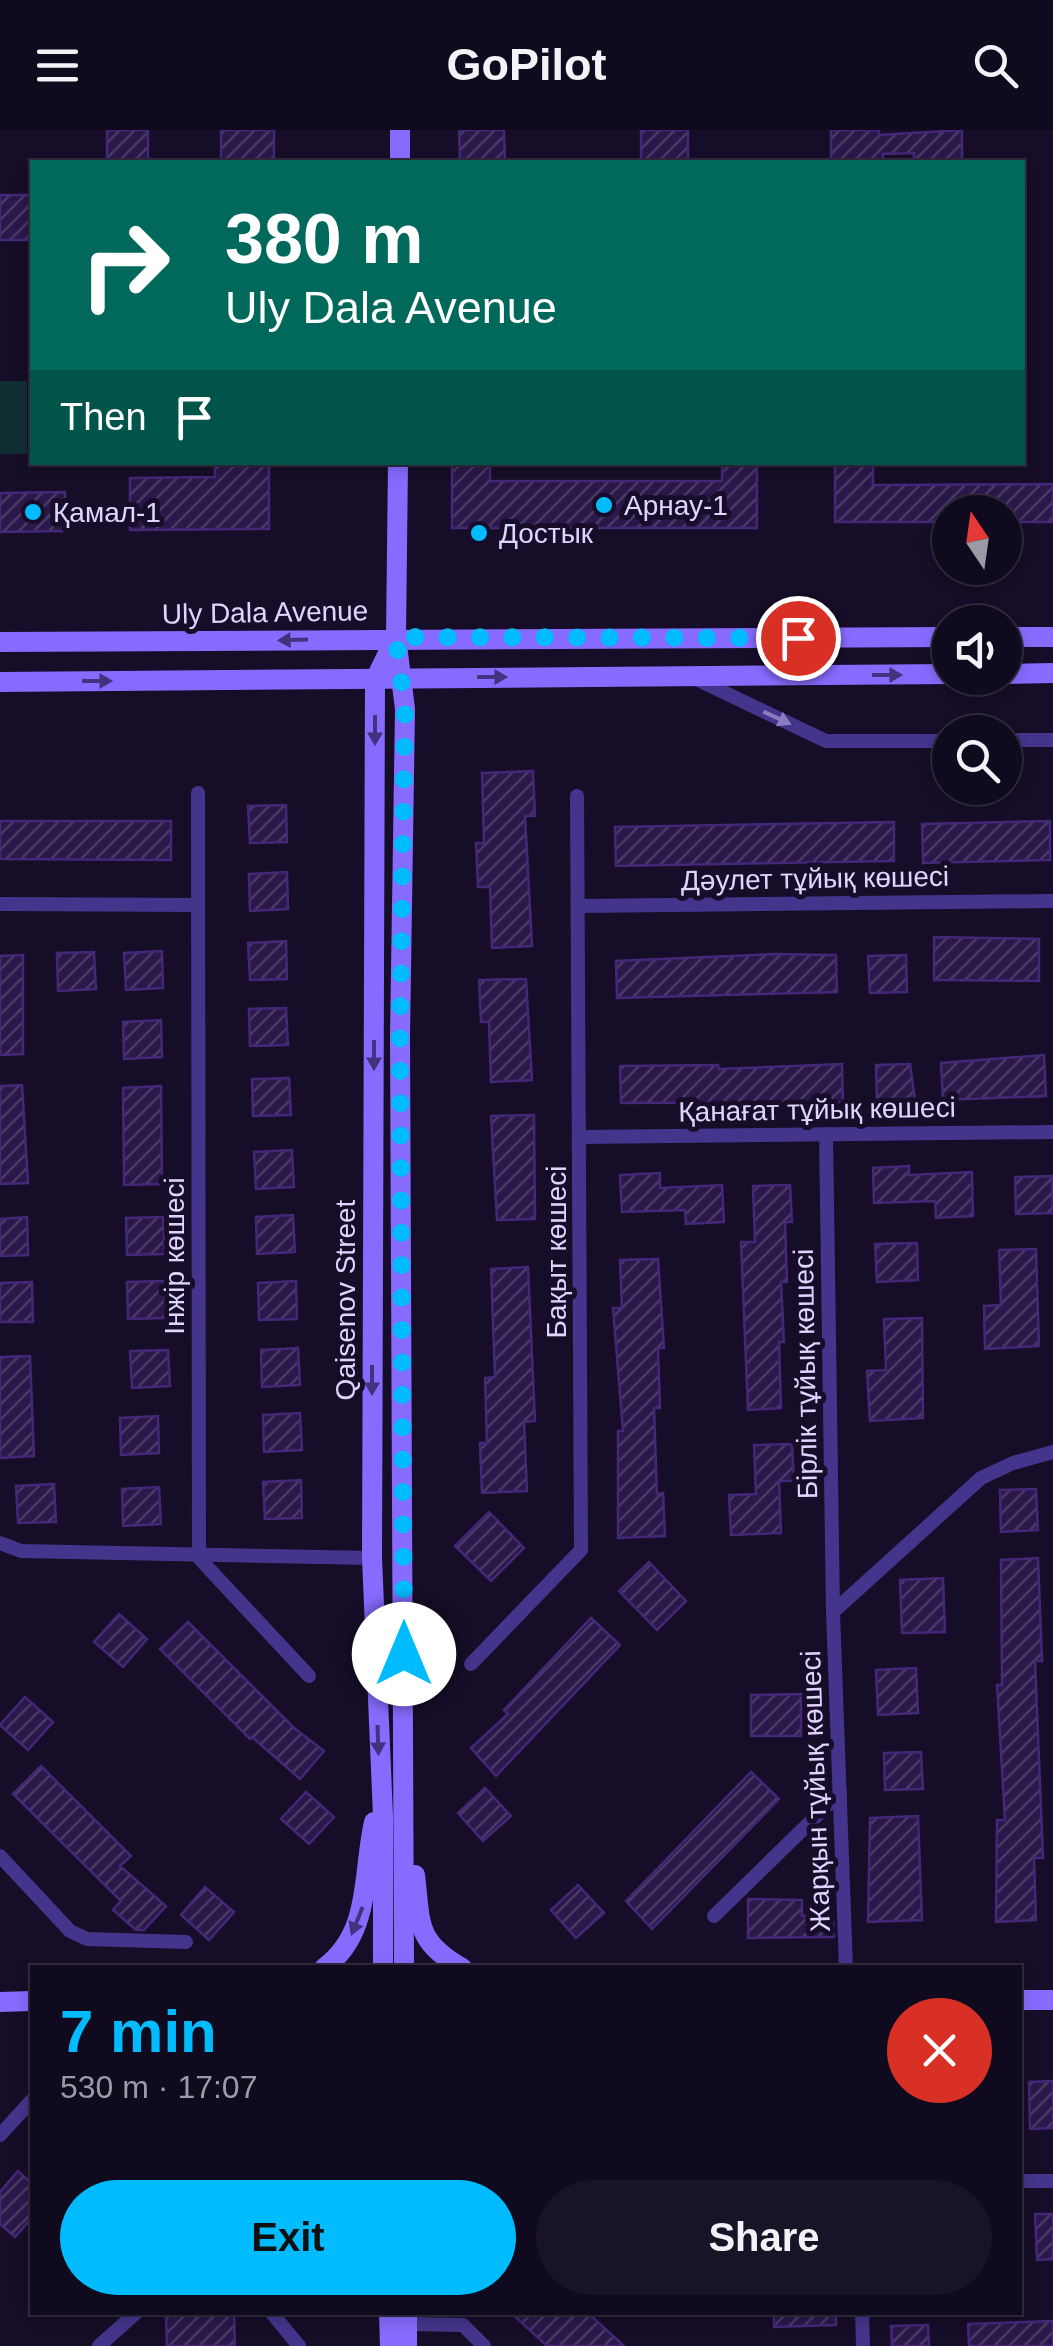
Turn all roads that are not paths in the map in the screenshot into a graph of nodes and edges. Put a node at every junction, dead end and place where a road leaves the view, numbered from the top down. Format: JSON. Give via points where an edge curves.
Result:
{"nodes":[{"id":1,"x":400,"y":130,"type":"edge"},
{"id":2,"x":400,"y":160,"type":"edge"},
{"id":3,"x":398,"y":465,"type":"edge"},
{"id":4,"x":396,"y":637,"type":"junction"},
{"id":5,"x":932,"y":637,"type":"edge"},
{"id":6,"x":1022,"y":637,"type":"edge"},
{"id":7,"x":1053,"y":637,"type":"edge"},
{"id":8,"x":0,"y":642,"type":"edge"},
{"id":9,"x":932,"y":674,"type":"edge"},
{"id":10,"x":1022,"y":674,"type":"edge"},
{"id":11,"x":1053,"y":674,"type":"edge"},
{"id":12,"x":689,"y":676,"type":"junction"},
{"id":13,"x":402,"y":678,"type":"junction"},
{"id":14,"x":375,"y":680,"type":"junction"},
{"id":15,"x":0,"y":682,"type":"edge"},
{"id":16,"x":932,"y":740,"type":"edge"},
{"id":17,"x":1022,"y":740,"type":"edge"},
{"id":18,"x":1053,"y":740,"type":"edge"},
{"id":19,"x":198,"y":793,"type":"dead end"},
{"id":20,"x":577,"y":796,"type":"dead end"},
{"id":21,"x":1053,"y":901,"type":"edge"},
{"id":22,"x":0,"y":904,"type":"edge"},
{"id":23,"x":198,"y":904,"type":"junction"},
{"id":24,"x":578,"y":906,"type":"junction"},
{"id":25,"x":1053,"y":1132,"type":"edge"},
{"id":26,"x":826,"y":1134,"type":"junction"},
{"id":27,"x":580,"y":1136,"type":"junction"},
{"id":28,"x":1053,"y":1452,"type":"edge"},
{"id":29,"x":0,"y":1543,"type":"edge"},
{"id":30,"x":199,"y":1558,"type":"junction"},
{"id":31,"x":372,"y":1558,"type":"junction"},
{"id":32,"x":834,"y":1612,"type":"junction"},
{"id":33,"x":471,"y":1664,"type":"dead end"},
{"id":34,"x":308,"y":1676,"type":"dead end"},
{"id":35,"x":840,"y":1793,"type":"junction"},
{"id":36,"x":380,"y":1796,"type":"junction"},
{"id":37,"x":404,"y":1806,"type":"junction"},
{"id":38,"x":0,"y":1856,"type":"edge"},
{"id":39,"x":714,"y":1916,"type":"dead end"},
{"id":40,"x":186,"y":1942,"type":"dead end"},
{"id":41,"x":328,"y":1965,"type":"edge"},
{"id":42,"x":383,"y":1965,"type":"edge"},
{"id":43,"x":404,"y":1965,"type":"edge"},
{"id":44,"x":457,"y":1965,"type":"edge"},
{"id":45,"x":846,"y":1965,"type":"edge"},
{"id":46,"x":1022,"y":2000,"type":"edge"},
{"id":47,"x":1053,"y":2000,"type":"edge"},
{"id":48,"x":0,"y":2002,"type":"edge"},
{"id":49,"x":30,"y":2002,"type":"edge"},
{"id":50,"x":30,"y":2102,"type":"edge"},
{"id":51,"x":0,"y":2136,"type":"edge"},
{"id":52,"x":1022,"y":2181,"type":"edge"},
{"id":53,"x":1053,"y":2181,"type":"edge"},
{"id":54,"x":133,"y":2315,"type":"edge"},
{"id":55,"x":274,"y":2315,"type":"edge"},
{"id":56,"x":862,"y":2315,"type":"edge"},
{"id":57,"x":401,"y":2316,"type":"edge"},
{"id":58,"x":463,"y":2319,"type":"edge"},
{"id":59,"x":99,"y":2346,"type":"edge"},
{"id":60,"x":299,"y":2346,"type":"edge"},
{"id":61,"x":390,"y":2346,"type":"edge"},
{"id":62,"x":406,"y":2346,"type":"edge"},
{"id":63,"x":484,"y":2346,"type":"edge"},
{"id":64,"x":864,"y":2346,"type":"edge"}],
"edges":[{"from":1,"to":2,"type":"street"},
{"from":3,"to":4,"type":"street","name":"Qaisenov Street"},
{"from":4,"to":5,"type":"street","name":"Uly Dala Avenue"},
{"from":4,"to":8,"type":"street","name":"Uly Dala Avenue","one_way":true},
{"from":4,"to":13,"type":"street","name":"Qaisenov Street"},
{"from":4,"to":14,"type":"street","name":"Qaisenov Street"},
{"from":6,"to":7,"type":"street"},
{"from":12,"to":9,"type":"street","one_way":true},
{"from":10,"to":11,"type":"street"},
{"from":13,"to":12,"type":"street","one_way":true},
{"from":12,"to":16,"type":"street","one_way":true,"via":[[826,741]]},
{"from":13,"to":14,"type":"street"},
{"from":13,"to":37,"type":"street","name":"Qaisenov Street"},
{"from":15,"to":14,"type":"street","one_way":true},
{"from":14,"to":31,"type":"street","name":"Qaisenov Street","one_way":true},
{"from":17,"to":18,"type":"street"},
{"from":19,"to":23,"type":"street","name":"Інжір көшесі"},
{"from":20,"to":24,"type":"street","name":"Бақыт көшесі"},
{"from":21,"to":24,"type":"street","name":"Дәулет тұйық көшесі"},
{"from":22,"to":23,"type":"street"},
{"from":23,"to":30,"type":"street","name":"Інжір көшесі"},
{"from":24,"to":27,"type":"street","name":"Бақыт көшесі"},
{"from":25,"to":26,"type":"street","name":"Қанағат тұйық көшесі"},
{"from":26,"to":27,"type":"street","name":"Қанағат тұйық көшесі"},
{"from":26,"to":32,"type":"street","name":"Бірлік тұйық көшесі"},
{"from":27,"to":33,"type":"street","name":"Бақыт көшесі","via":[[581,1550]]},
{"from":28,"to":32,"type":"street","via":[[980,1478]]},
{"from":29,"to":30,"type":"street","via":[[21,1551]]},
{"from":30,"to":31,"type":"street"},
{"from":30,"to":34,"type":"street"},
{"from":31,"to":36,"type":"street","name":"Qaisenov Street","one_way":true},
{"from":32,"to":35,"type":"street","name":"Жарқын тұйық көшесі"},
{"from":35,"to":39,"type":"street"},
{"from":35,"to":45,"type":"street","name":"Жарқын тұйық көшесі"},
{"from":36,"to":41,"type":"street","one_way":true,"via":[[363,1912]]},
{"from":36,"to":42,"type":"street","name":"Qaisenov Street"},
{"from":37,"to":43,"type":"street","name":"Qaisenov Street"},
{"from":37,"to":44,"type":"street","via":[[421,1928],[434,1952]]},
{"from":38,"to":40,"type":"street","via":[[54,1916],[87,1939]]},
{"from":46,"to":47,"type":"street"},
{"from":48,"to":49,"type":"street"},
{"from":50,"to":51,"type":"street"},
{"from":52,"to":53,"type":"street"},
{"from":54,"to":59,"type":"street"},
{"from":55,"to":60,"type":"street"},
{"from":56,"to":64,"type":"street"},
{"from":57,"to":58,"type":"street"},
{"from":57,"to":61,"type":"street"},
{"from":57,"to":62,"type":"street"},
{"from":58,"to":63,"type":"street"}]}
